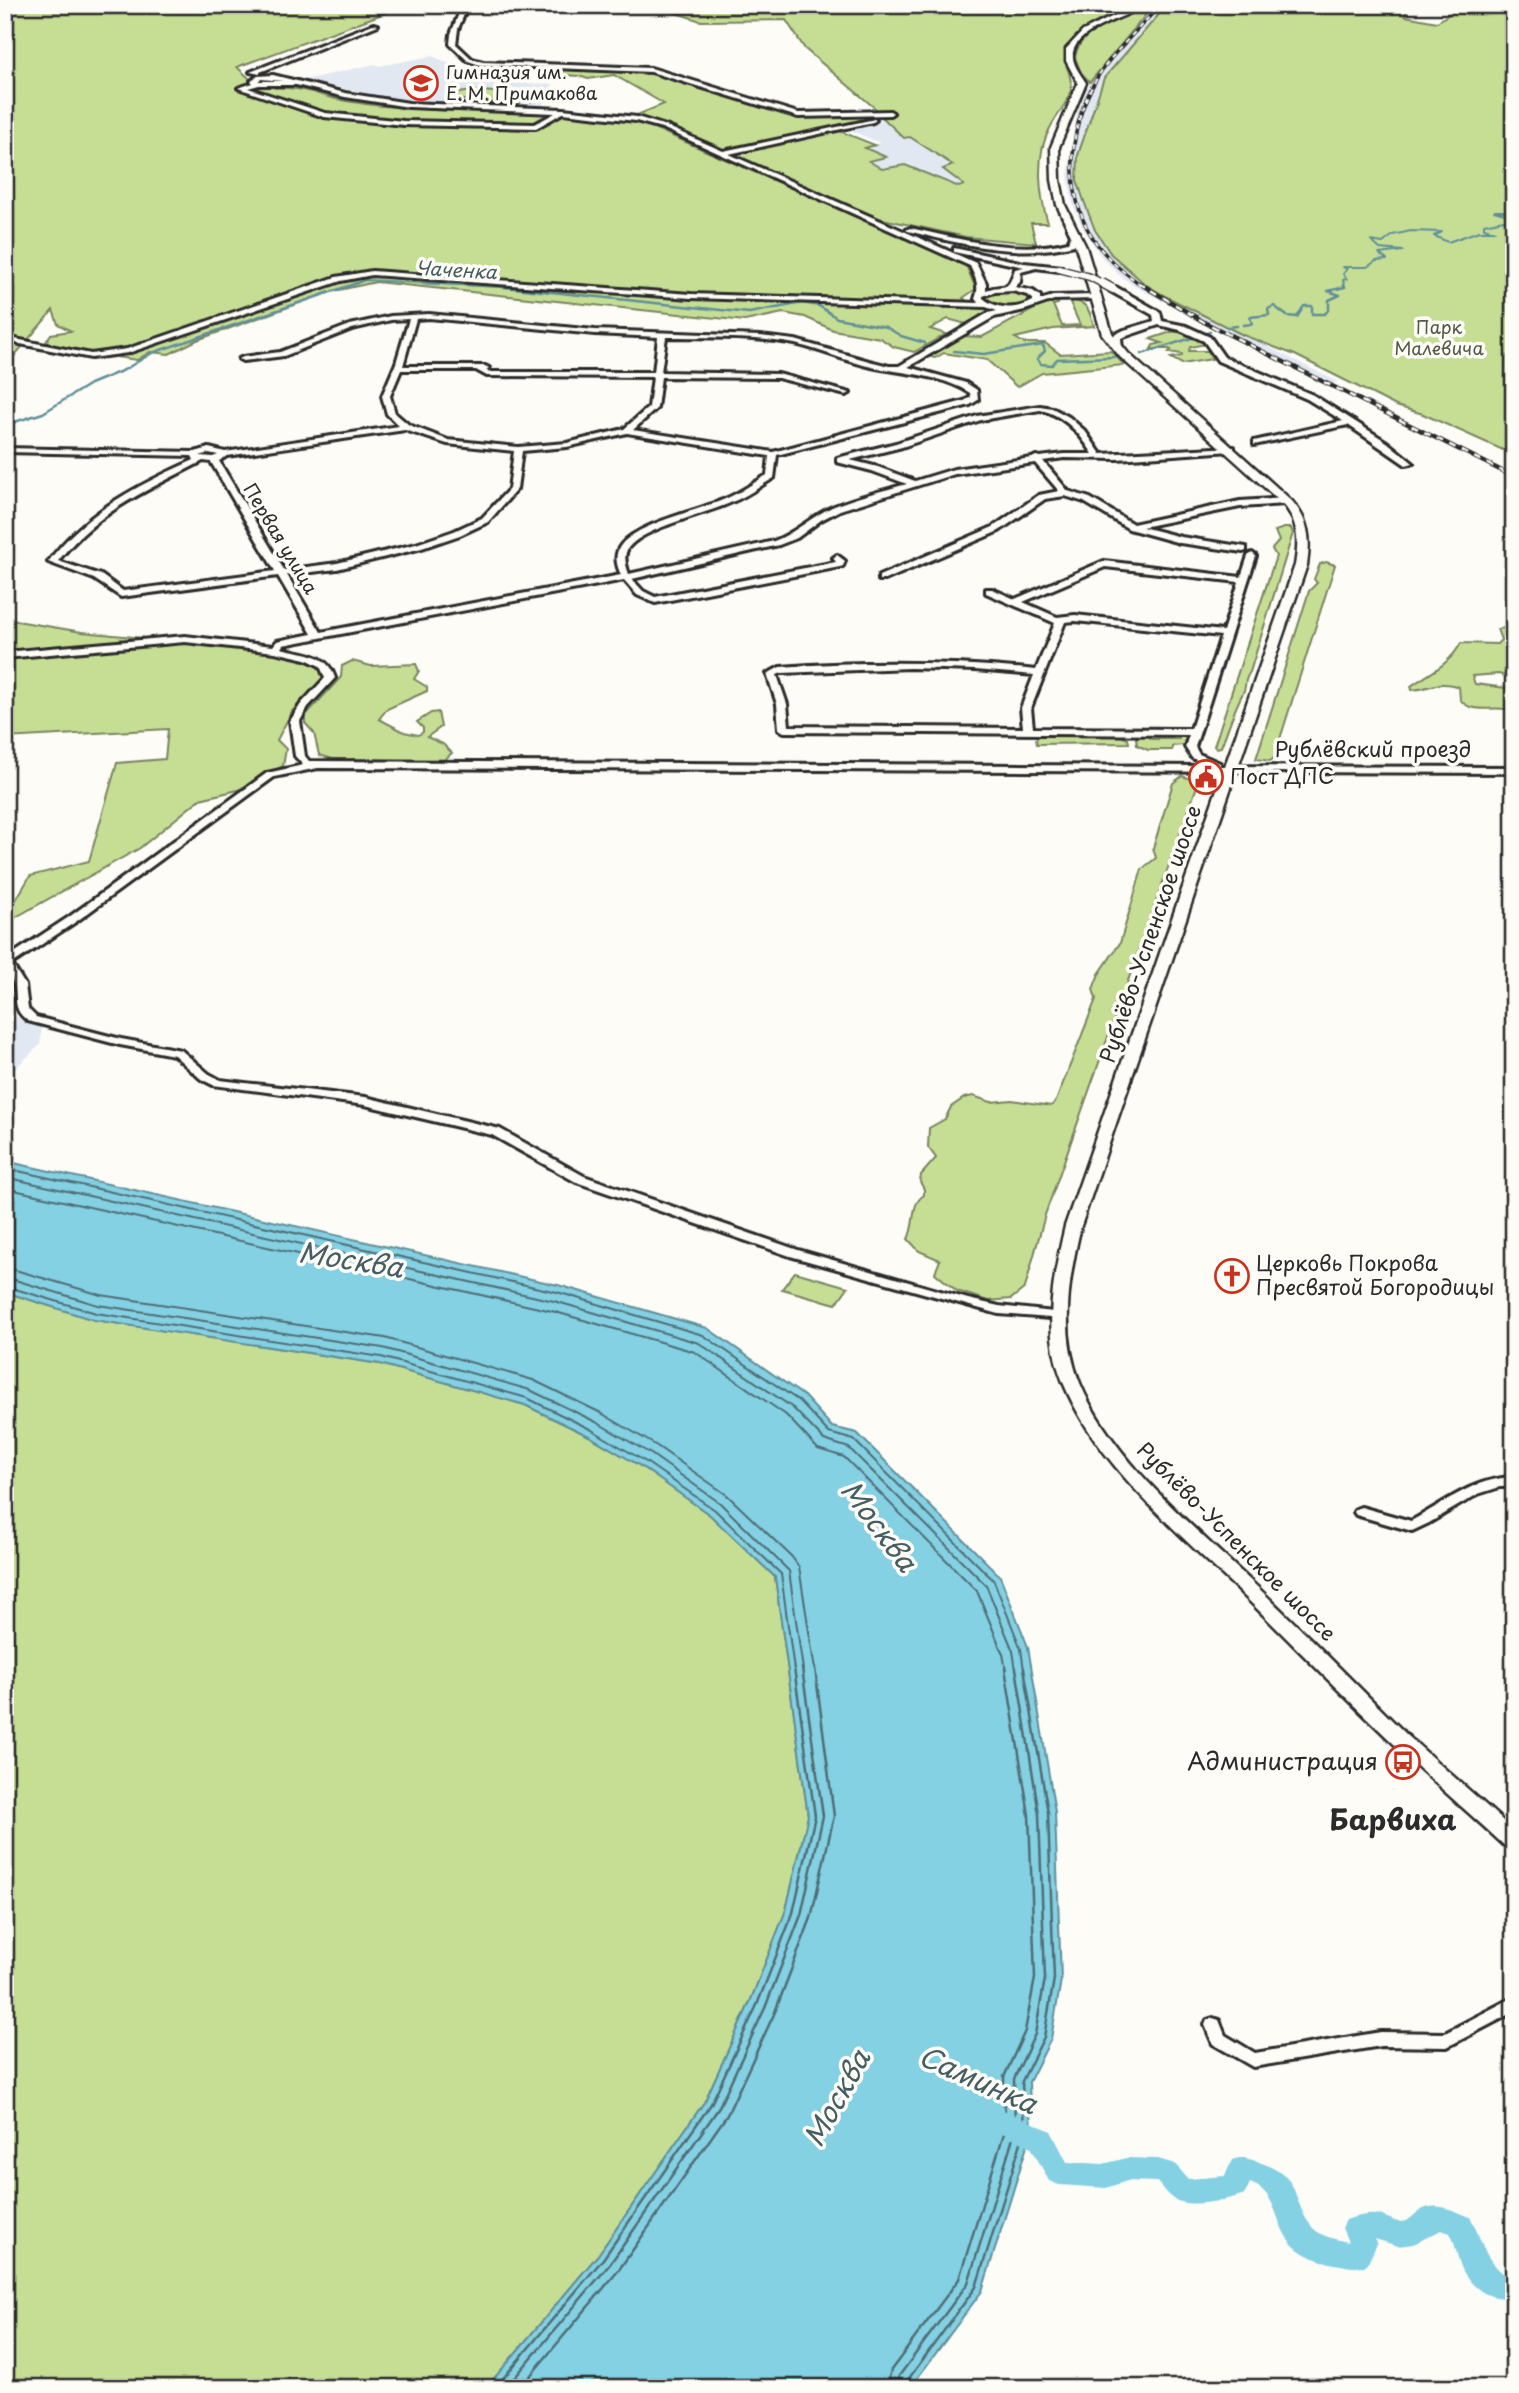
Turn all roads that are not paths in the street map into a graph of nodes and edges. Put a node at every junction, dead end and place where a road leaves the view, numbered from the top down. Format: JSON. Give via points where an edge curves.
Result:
{"nodes":[{"id":1,"x":465,"y":5,"type":"edge"},
{"id":2,"x":1143,"y":5,"type":"edge"},
{"id":3,"x":375,"y":25,"type":"dead end"},
{"id":4,"x":268,"y":76,"type":"junction"},
{"id":5,"x":257,"y":83,"type":"junction"},
{"id":6,"x":296,"y":83,"type":"junction"},
{"id":7,"x":563,"y":111,"type":"junction"},
{"id":8,"x":890,"y":113,"type":"dead end"},
{"id":9,"x":865,"y":115,"type":"junction"},
{"id":10,"x":723,"y":153,"type":"junction"},
{"id":11,"x":866,"y":217,"type":"junction"},
{"id":12,"x":1075,"y":232,"type":"junction"},
{"id":13,"x":912,"y":237,"type":"junction"},
{"id":14,"x":1040,"y":267,"type":"junction"},
{"id":15,"x":1090,"y":279,"type":"junction"},
{"id":16,"x":1016,"y":282,"type":"junction"},
{"id":17,"x":982,"y":283,"type":"junction"},
{"id":18,"x":1006,"y":289,"type":"junction"},
{"id":19,"x":1028,"y":292,"type":"junction"},
{"id":20,"x":980,"y":296,"type":"junction"},
{"id":21,"x":1075,"y":297,"type":"junction"},
{"id":22,"x":1096,"y":297,"type":"junction"},
{"id":23,"x":1054,"y":298,"type":"junction"},
{"id":24,"x":950,"y":304,"type":"junction"},
{"id":25,"x":1034,"y":304,"type":"junction"},
{"id":26,"x":989,"y":309,"type":"junction"},
{"id":27,"x":1011,"y":309,"type":"joint"},
{"id":28,"x":413,"y":317,"type":"junction"},
{"id":29,"x":1108,"y":322,"type":"junction"},
{"id":30,"x":1158,"y":322,"type":"junction"},
{"id":31,"x":1138,"y":330,"type":"junction"},
{"id":32,"x":662,"y":336,"type":"junction"},
{"id":33,"x":5,"y":339,"type":"edge"},
{"id":34,"x":1119,"y":350,"type":"junction"},
{"id":35,"x":243,"y":359,"type":"dead end"},
{"id":36,"x":398,"y":368,"type":"junction"},
{"id":37,"x":901,"y":368,"type":"junction"},
{"id":38,"x":658,"y":374,"type":"junction"},
{"id":39,"x":846,"y":393,"type":"dead end"},
{"id":40,"x":1350,"y":422,"type":"junction"},
{"id":41,"x":406,"y":427,"type":"junction"},
{"id":42,"x":626,"y":430,"type":"junction"},
{"id":43,"x":1257,"y":443,"type":"dead end"},
{"id":44,"x":518,"y":449,"type":"junction"},
{"id":45,"x":1231,"y":449,"type":"junction"},
{"id":46,"x":5,"y":450,"type":"edge"},
{"id":47,"x":225,"y":454,"type":"junction"},
{"id":48,"x":774,"y":454,"type":"junction"},
{"id":49,"x":198,"y":457,"type":"junction"},
{"id":50,"x":1099,"y":457,"type":"junction"},
{"id":51,"x":1036,"y":458,"type":"junction"},
{"id":52,"x":214,"y":460,"type":"junction"},
{"id":53,"x":1409,"y":463,"type":"dead end"},
{"id":54,"x":912,"y":483,"type":"junction"},
{"id":55,"x":1065,"y":493,"type":"junction"},
{"id":56,"x":1286,"y":501,"type":"junction"},
{"id":57,"x":1132,"y":527,"type":"junction"},
{"id":58,"x":1243,"y":549,"type":"dead end"},
{"id":59,"x":1252,"y":556,"type":"dead end"},
{"id":60,"x":837,"y":558,"type":"dead end"},
{"id":61,"x":284,"y":574,"type":"junction"},
{"id":62,"x":626,"y":578,"type":"junction"},
{"id":63,"x":882,"y":578,"type":"dead end"},
{"id":64,"x":1244,"y":580,"type":"junction"},
{"id":65,"x":989,"y":591,"type":"dead end"},
{"id":66,"x":1016,"y":602,"type":"junction"},
{"id":67,"x":1058,"y":620,"type":"junction"},
{"id":68,"x":1227,"y":634,"type":"junction"},
{"id":69,"x":317,"y":635,"type":"junction"},
{"id":70,"x":276,"y":649,"type":"junction"},
{"id":71,"x":5,"y":655,"type":"edge"},
{"id":72,"x":1041,"y":673,"type":"junction"},
{"id":73,"x":1028,"y":731,"type":"junction"},
{"id":74,"x":1195,"y":732,"type":"junction"},
{"id":75,"x":318,"y":765,"type":"junction"},
{"id":76,"x":1233,"y":768,"type":"junction"},
{"id":77,"x":1514,"y":770,"type":"edge"},
{"id":78,"x":6,"y":964,"type":"edge"},
{"id":79,"x":1058,"y":1316,"type":"junction"},
{"id":80,"x":1514,"y":1482,"type":"edge"},
{"id":81,"x":1362,"y":1512,"type":"dead end"},
{"id":82,"x":1514,"y":1843,"type":"edge"},
{"id":83,"x":1514,"y":2004,"type":"edge"},
{"id":84,"x":1213,"y":2025,"type":"dead end"}],
"edges":[{"from":1,"to":9,"type":"street","via":[[453,44],[475,62],[651,70],[798,115]]},
{"from":2,"to":12,"type":"main road","name":"Рублёво-Успенское шоссе","via":[[1089,30],[1069,50],[1069,60],[1082,83],[1054,153],[1061,205]]},
{"from":3,"to":4,"type":"street","via":[[253,72]]},
{"from":4,"to":5,"type":"street","via":[[255,79]]},
{"from":4,"to":6,"type":"street"},
{"from":5,"to":6,"type":"street"},
{"from":5,"to":7,"type":"street","via":[[241,89],[324,115],[360,119],[536,126]]},
{"from":6,"to":7,"type":"street","via":[[409,105]]},
{"from":7,"to":10,"type":"street","via":[[637,119]]},
{"from":8,"to":9,"type":"street"},
{"from":9,"to":10,"type":"street","via":[[875,119]]},
{"from":10,"to":11,"type":"street"},
{"from":11,"to":12,"type":"street","via":[[949,239],[1015,246],[1064,246]]},
{"from":11,"to":13,"type":"street"},
{"from":12,"to":15,"type":"main road","name":"Рублёво-Успенское шоссе"},
{"from":13,"to":14,"type":"street"},
{"from":13,"to":17,"type":"street","via":[[974,265]]},
{"from":14,"to":16,"type":"street","via":[[1018,271]]},
{"from":14,"to":30,"type":"street","bridge":true,"via":[[1090,277],[1157,313]]},
{"from":15,"to":21,"type":"street","via":[[1087,292]]},
{"from":15,"to":22,"type":"main road","name":"Рублёво-Успенское шоссе"},
{"from":16,"to":18,"type":"street"},
{"from":16,"to":19,"type":"street"},
{"from":17,"to":18,"type":"street"},
{"from":17,"to":20,"type":"street"},
{"from":18,"to":19,"type":"street"},
{"from":18,"to":20,"type":"street"},
{"from":19,"to":23,"type":"street"},
{"from":19,"to":25,"type":"street","via":[[1037,298]]},
{"from":20,"to":24,"type":"street"},
{"from":20,"to":26,"type":"street"},
{"from":21,"to":22,"type":"street"},
{"from":21,"to":23,"type":"street"},
{"from":21,"to":29,"type":"street","via":[[1088,302]]},
{"from":22,"to":29,"type":"main road","name":"Рублёво-Успенское шоссе"},
{"from":23,"to":25,"type":"street"},
{"from":24,"to":26,"type":"street"},
{"from":24,"to":33,"type":"street","via":[[691,296],[372,273],[339,279],[128,351],[91,356]]},
{"from":25,"to":27,"type":"street"},
{"from":26,"to":27,"type":"street"},
{"from":26,"to":37,"type":"street"},
{"from":28,"to":32,"type":"street","via":[[475,318]]},
{"from":28,"to":35,"type":"street","via":[[350,327],[281,354]]},
{"from":28,"to":36,"type":"street"},
{"from":29,"to":31,"type":"street"},
{"from":29,"to":34,"type":"main road","name":"Рублёво-Успенское шоссе","via":[[1107,334]]},
{"from":30,"to":31,"type":"street"},
{"from":30,"to":40,"type":"street","via":[[1195,332],[1227,362],[1286,386]]},
{"from":31,"to":34,"type":"street","via":[[1118,334]]},
{"from":32,"to":37,"type":"street","via":[[795,342]]},
{"from":32,"to":38,"type":"street"},
{"from":34,"to":45,"type":"main road","name":"Рублёво-Успенское шоссе"},
{"from":36,"to":38,"type":"street","via":[[478,368],[487,374]]},
{"from":36,"to":41,"type":"street","via":[[386,396],[391,414]]},
{"from":37,"to":48,"type":"street","via":[[963,385],[975,398]]},
{"from":38,"to":39,"type":"street","via":[[778,376]]},
{"from":38,"to":42,"type":"street","via":[[653,408]]},
{"from":40,"to":43,"type":"street"},
{"from":40,"to":53,"type":"street"},
{"from":41,"to":44,"type":"street","via":[[447,442]]},
{"from":41,"to":47,"type":"street"},
{"from":42,"to":44,"type":"street","via":[[567,445]]},
{"from":42,"to":48,"type":"street"},
{"from":44,"to":61,"type":"street","via":[[513,489],[485,520],[406,550]]},
{"from":45,"to":50,"type":"street"},
{"from":45,"to":56,"type":"main road","name":"Рублёво-Успенское шоссе"},
{"from":46,"to":49,"type":"street"},
{"from":47,"to":49,"type":"street","via":[[214,450]]},
{"from":47,"to":52,"type":"street"},
{"from":48,"to":62,"type":"street","via":[[771,476],[729,500],[625,545],[621,554]]},
{"from":49,"to":52,"type":"street"},
{"from":49,"to":61,"type":"street","via":[[104,511],[52,562],[95,575],[121,594]]},
{"from":50,"to":51,"type":"street"},
{"from":50,"to":54,"type":"street","via":[[1079,430],[1047,408],[980,418],[840,460]]},
{"from":51,"to":54,"type":"street"},
{"from":51,"to":55,"type":"street"},
{"from":52,"to":61,"type":"street","name":"Первая улица"},
{"from":54,"to":62,"type":"street","via":[[831,511],[776,543]]},
{"from":55,"to":57,"type":"street","via":[[1087,500]]},
{"from":55,"to":63,"type":"street","via":[[1042,497],[996,529]]},
{"from":56,"to":57,"type":"street","via":[[1240,504]]},
{"from":56,"to":76,"type":"main road","name":"Рублёво-Успенское шоссе","via":[[1303,524],[1301,565]]},
{"from":57,"to":58,"type":"street"},
{"from":59,"to":64,"type":"street"},
{"from":60,"to":62,"type":"street","via":[[840,564],[655,600]]},
{"from":61,"to":69,"type":"street","name":"Первая улица"},
{"from":62,"to":69,"type":"street"},
{"from":64,"to":66,"type":"street","via":[[1104,564]]},
{"from":64,"to":68,"type":"street"},
{"from":65,"to":66,"type":"street"},
{"from":66,"to":67,"type":"street"},
{"from":67,"to":68,"type":"street"},
{"from":67,"to":72,"type":"street"},
{"from":68,"to":74,"type":"street"},
{"from":69,"to":70,"type":"street","via":[[280,643]]},
{"from":70,"to":71,"type":"street","via":[[167,639]]},
{"from":70,"to":75,"type":"street","via":[[314,658],[329,672],[330,678],[295,721],[300,756],[306,763]]},
{"from":72,"to":73,"type":"street","via":[[1026,708]]},
{"from":72,"to":73,"type":"street","via":[[969,665],[857,664],[773,672],[784,729]]},
{"from":73,"to":74,"type":"street"},
{"from":74,"to":76,"type":"street","via":[[1190,747],[1195,756]]},
{"from":75,"to":76,"type":"street","name":"Рублёвский проезд"},
{"from":75,"to":78,"type":"street","name":"Рублёвский проезд","via":[[271,775]]},
{"from":76,"to":77,"type":"street","name":"Рублёвский проезд"},
{"from":76,"to":79,"type":"main road","name":"Рублёво-Успенское шоссе","via":[[1073,1226]]},
{"from":78,"to":79,"type":"street","via":[[20,987],[19,1003],[32,1019],[177,1052],[216,1083],[365,1101],[496,1132],[580,1179],[794,1253],[965,1302]]},
{"from":79,"to":82,"type":"main road","name":"Рублёво-Успенское шоссе","via":[[1072,1383],[1082,1405],[1125,1464],[1402,1741]]},
{"from":80,"to":81,"type":"street","via":[[1464,1494],[1412,1526]]},
{"from":83,"to":84,"type":"street","via":[[1447,2040],[1381,2039],[1253,2060],[1219,2039]]}]}
